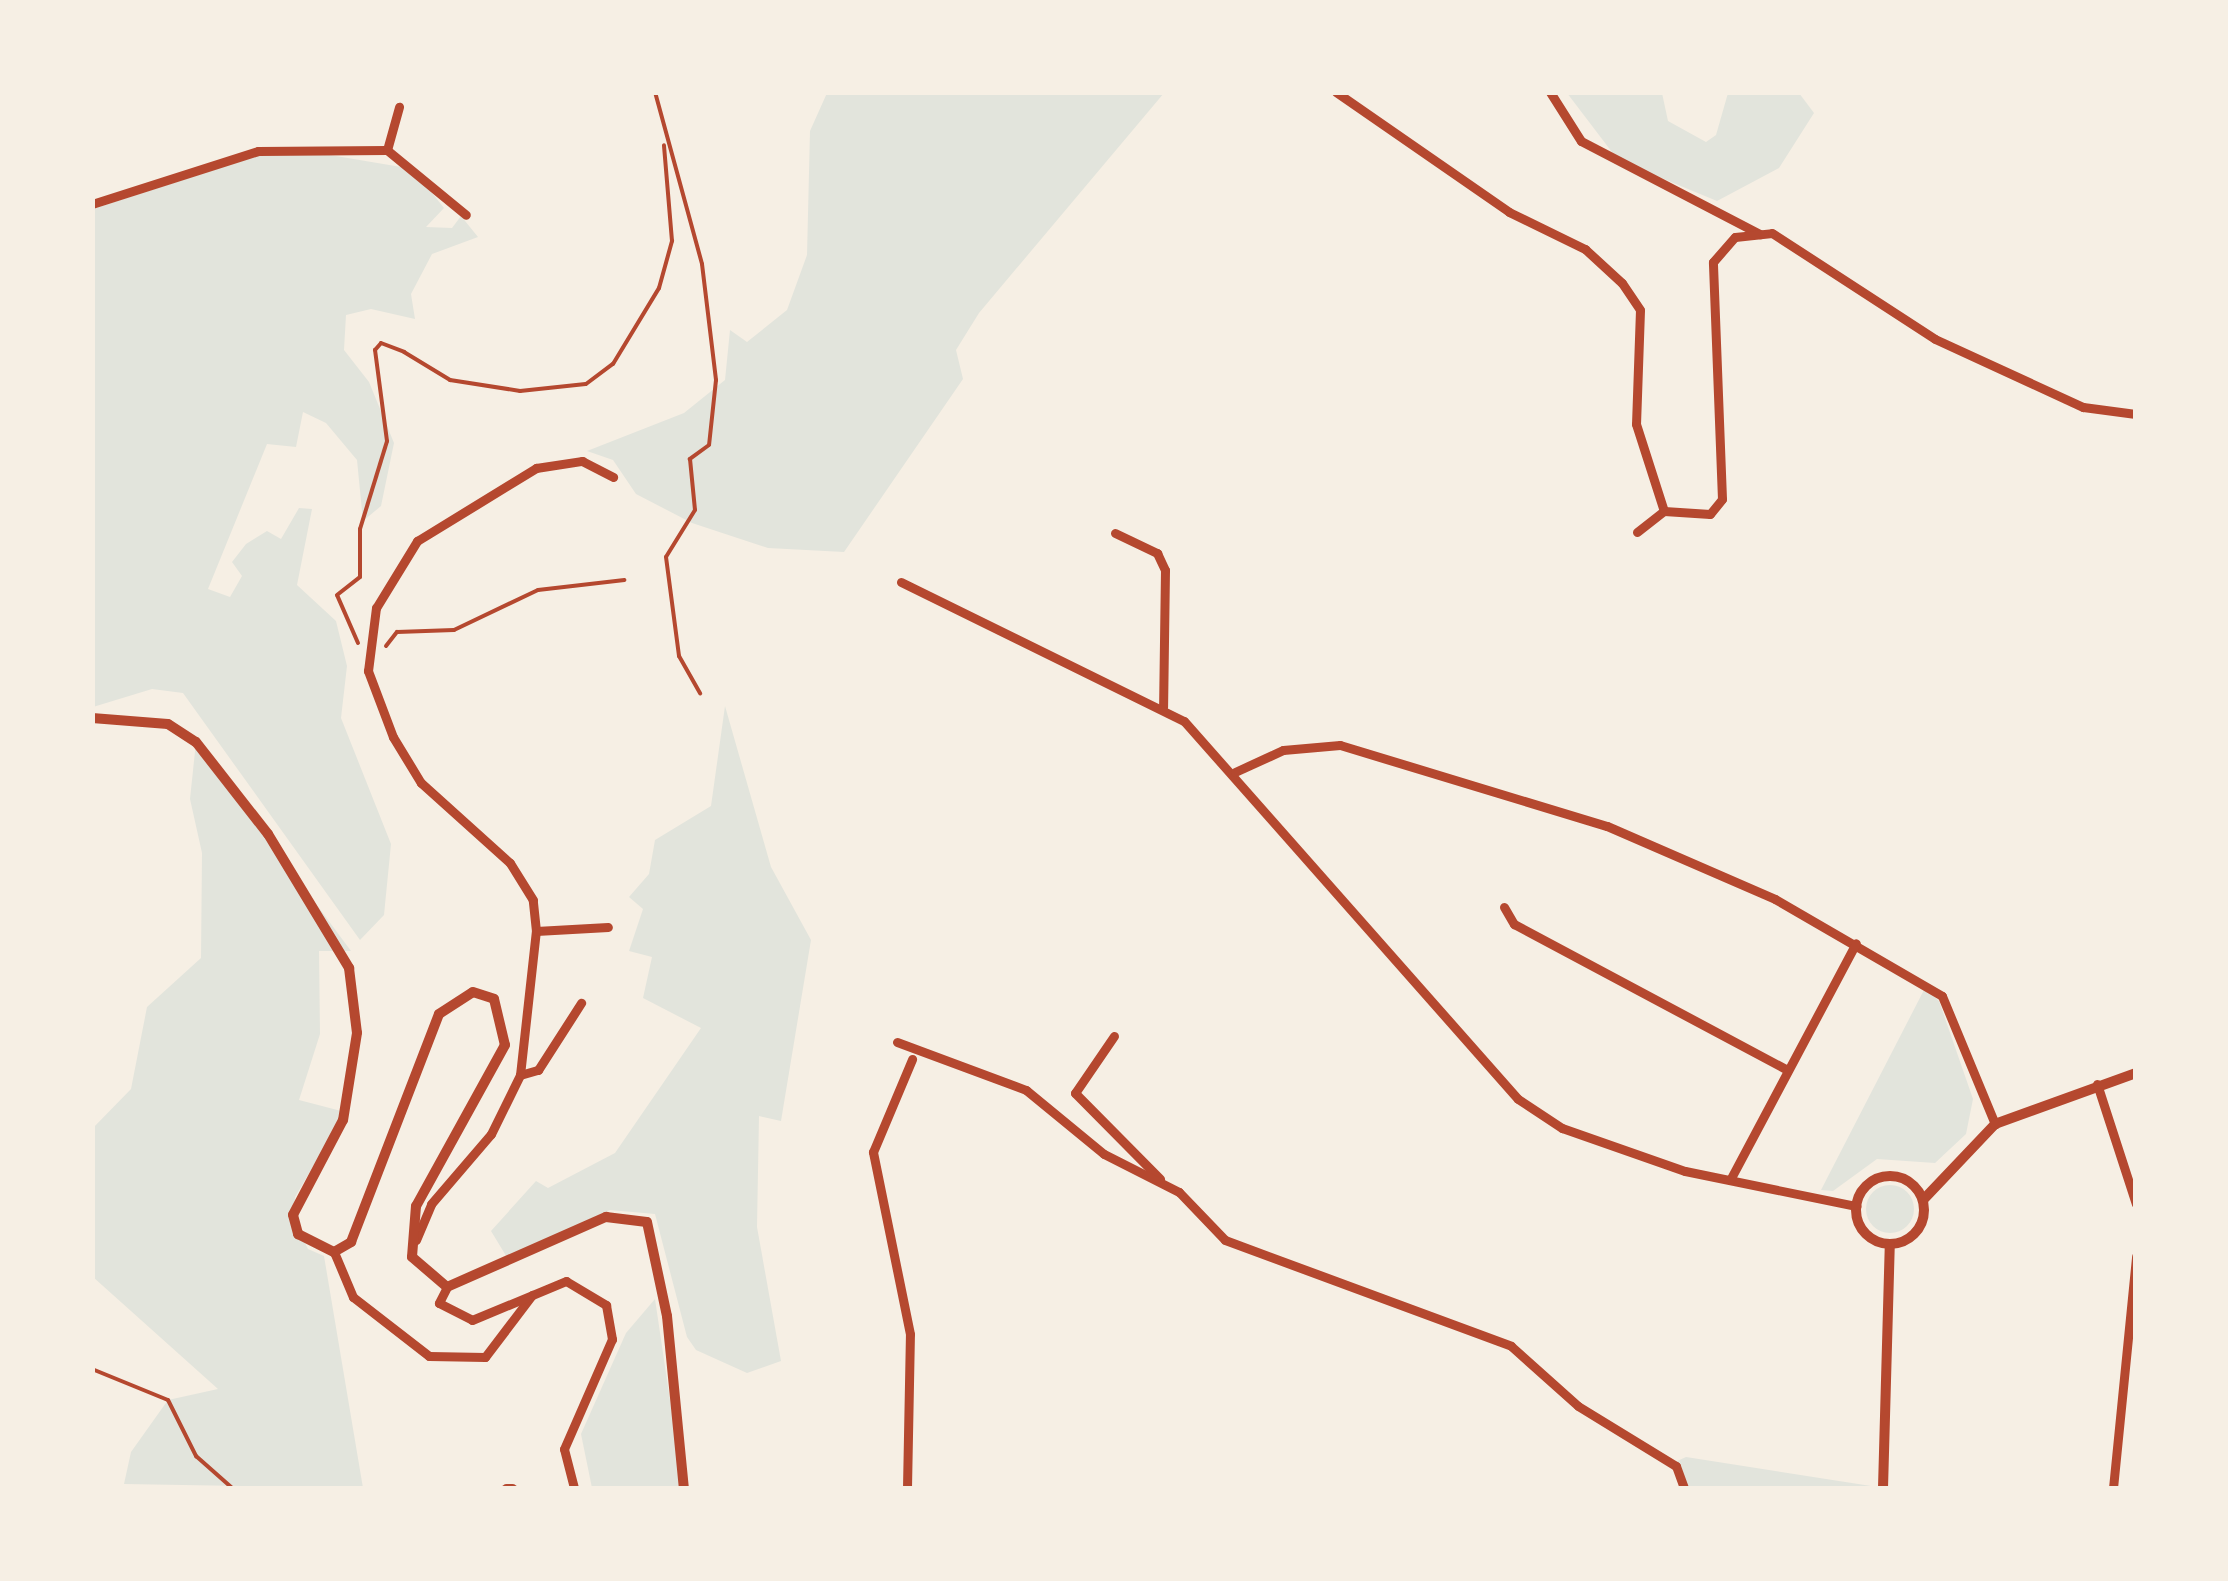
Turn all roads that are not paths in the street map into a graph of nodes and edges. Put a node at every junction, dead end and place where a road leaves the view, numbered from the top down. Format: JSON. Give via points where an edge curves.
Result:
{"nodes":[{"id":1,"x":1336,"y":92,"type":"edge"},
{"id":2,"x":1550,"y":92,"type":"edge"},
{"id":3,"x":400,"y":107,"type":"dead end"},
{"id":4,"x":387,"y":150,"type":"junction"},
{"id":5,"x":92,"y":204,"type":"edge"},
{"id":6,"x":466,"y":216,"type":"dead end"},
{"id":7,"x":1760,"y":234,"type":"junction"},
{"id":8,"x":2136,"y":414,"type":"edge"},
{"id":9,"x":613,"y":476,"type":"dead end"},
{"id":10,"x":1664,"y":512,"type":"junction"},
{"id":11,"x":1637,"y":532,"type":"dead end"},
{"id":12,"x":1115,"y":533,"type":"dead end"},
{"id":13,"x":900,"y":582,"type":"dead end"},
{"id":14,"x":1164,"y":707,"type":"junction"},
{"id":15,"x":92,"y":718,"type":"edge"},
{"id":16,"x":1234,"y":772,"type":"junction"},
{"id":17,"x":1504,"y":907,"type":"dead end"},
{"id":18,"x":608,"y":927,"type":"dead end"},
{"id":19,"x":536,"y":932,"type":"junction"},
{"id":20,"x":1856,"y":944,"type":"junction"},
{"id":21,"x":581,"y":1003,"type":"dead end"},
{"id":22,"x":1114,"y":1036,"type":"dead end"},
{"id":23,"x":897,"y":1042,"type":"dead end"},
{"id":24,"x":912,"y":1059,"type":"dead end"},
{"id":25,"x":1787,"y":1070,"type":"junction"},
{"id":26,"x":2136,"y":1073,"type":"edge"},
{"id":27,"x":520,"y":1075,"type":"junction"},
{"id":28,"x":2097,"y":1084,"type":"junction"},
{"id":29,"x":1996,"y":1124,"type":"junction"},
{"id":30,"x":1730,"y":1180,"type":"junction"},
{"id":31,"x":1166,"y":1185,"type":"junction"},
{"id":32,"x":1923,"y":1200,"type":"junction"},
{"id":33,"x":2136,"y":1204,"type":"edge"},
{"id":34,"x":1856,"y":1206,"type":"junction"},
{"id":35,"x":1890,"y":1244,"type":"junction"},
{"id":36,"x":334,"y":1252,"type":"junction"},
{"id":37,"x":2136,"y":1256,"type":"edge"},
{"id":38,"x":412,"y":1257,"type":"junction"},
{"id":39,"x":447,"y":1287,"type":"junction"},
{"id":40,"x":532,"y":1294,"type":"junction"},
{"id":41,"x":574,"y":1488,"type":"edge"},
{"id":42,"x":684,"y":1488,"type":"edge"},
{"id":43,"x":906,"y":1488,"type":"edge"},
{"id":44,"x":1684,"y":1488,"type":"edge"},
{"id":45,"x":1883,"y":1488,"type":"edge"},
{"id":46,"x":2113,"y":1488,"type":"edge"}],
"edges":[{"from":1,"to":10,"type":"street","via":[[1509,212],[1585,249],[1622,283],[1640,310],[1636,424]]},
{"from":2,"to":7,"type":"street","via":[[1581,142]]},
{"from":3,"to":4,"type":"street"},
{"from":4,"to":5,"type":"street","via":[[258,151]]},
{"from":4,"to":6,"type":"street"},
{"from":7,"to":8,"type":"street","via":[[1796,244],[1935,338],[2034,388]]},
{"from":7,"to":10,"type":"street","via":[[1735,238],[1713,262],[1722,498],[1710,514]]},
{"from":9,"to":19,"type":"street","via":[[582,460],[536,468],[417,541],[384,583],[366,658],[408,767],[510,863],[533,900]]},
{"from":10,"to":11,"type":"street"},
{"from":12,"to":14,"type":"street","via":[[1157,553],[1165,570]]},
{"from":13,"to":14,"type":"street"},
{"from":14,"to":16,"type":"street"},
{"from":15,"to":36,"type":"street","via":[[168,724],[196,742],[333,930],[349,968],[358,1033],[343,1120],[294,1216],[298,1234]]},
{"from":16,"to":20,"type":"street","via":[[1283,750],[1340,745],[1607,826]]},
{"from":16,"to":30,"type":"street","via":[[1518,1099],[1613,1150]]},
{"from":17,"to":25,"type":"street","via":[[1514,924]]},
{"from":18,"to":19,"type":"street"},
{"from":19,"to":27,"type":"street"},
{"from":20,"to":25,"type":"street"},
{"from":20,"to":29,"type":"street","via":[[1942,996]]},
{"from":21,"to":27,"type":"street","via":[[538,1070]]},
{"from":22,"to":31,"type":"street","via":[[1079,1074],[1075,1092]]},
{"from":23,"to":31,"type":"street","via":[[1026,1090],[1104,1154]]},
{"from":24,"to":43,"type":"street","via":[[873,1152],[910,1334]]},
{"from":25,"to":30,"type":"street"},
{"from":26,"to":28,"type":"street"},
{"from":27,"to":38,"type":"street","via":[[491,1134],[431,1204]]},
{"from":28,"to":29,"type":"street"},
{"from":28,"to":33,"type":"street"},
{"from":29,"to":32,"type":"street"},
{"from":30,"to":34,"type":"street"},
{"from":31,"to":44,"type":"street","via":[[1241,1248],[1511,1346],[1578,1406],[1676,1466]]},
{"from":32,"to":34,"type":"street","via":[[1909,1181],[1886,1176],[1866,1186]]},
{"from":32,"to":35,"type":"street","via":[[1918,1230]]},
{"from":34,"to":35,"type":"street","via":[[1865,1233]]},
{"from":35,"to":45,"type":"street"},
{"from":36,"to":38,"type":"street","via":[[364,1222],[438,1014],[473,992],[503,1010],[506,1045],[416,1206]]},
{"from":36,"to":40,"type":"street","via":[[353,1297],[430,1356],[486,1357]]},
{"from":37,"to":46,"type":"street"},
{"from":38,"to":39,"type":"street"},
{"from":39,"to":40,"type":"street","via":[[439,1303],[472,1320]]},
{"from":39,"to":42,"type":"street","via":[[606,1217],[647,1222],[668,1316]]},
{"from":40,"to":41,"type":"street","via":[[582,1285],[611,1319],[604,1362],[564,1449]]}]}
